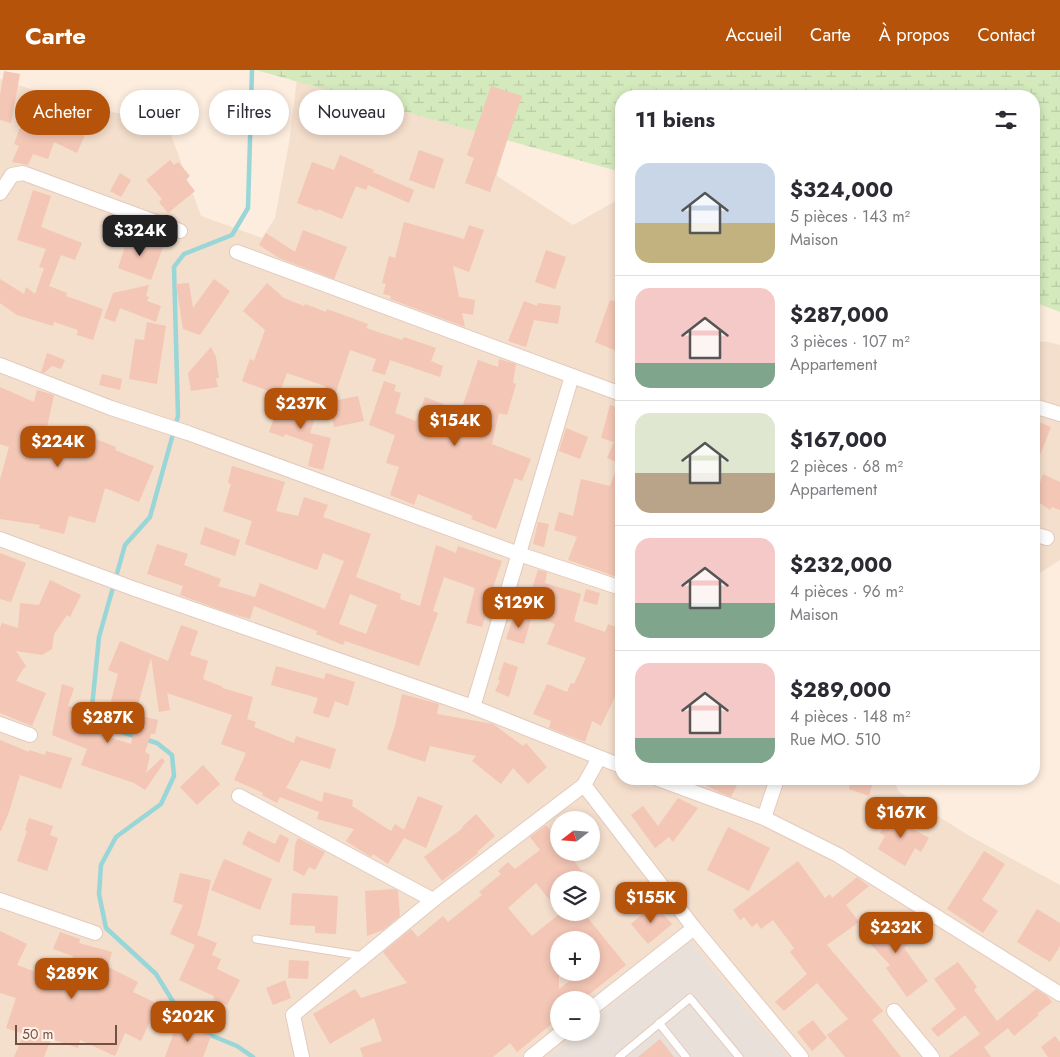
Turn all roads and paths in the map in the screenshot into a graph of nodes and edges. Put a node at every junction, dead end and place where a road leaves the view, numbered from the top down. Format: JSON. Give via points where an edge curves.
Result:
{"nodes":[{"id":1,"x":0,"y":193,"type":"edge"},
{"id":2,"x":180,"y":231,"type":"dead end"},
{"id":3,"x":237,"y":252,"type":"dead end"},
{"id":4,"x":0,"y":365,"type":"edge"},
{"id":5,"x":572,"y":376,"type":"junction"},
{"id":6,"x":615,"y":392,"type":"edge"},
{"id":7,"x":1040,"y":408,"type":"edge"},
{"id":8,"x":1060,"y":414,"type":"edge"},
{"id":9,"x":0,"y":539,"type":"edge"},
{"id":10,"x":519,"y":554,"type":"junction"},
{"id":11,"x":615,"y":586,"type":"edge"},
{"id":12,"x":473,"y":707,"type":"junction"},
{"id":13,"x":0,"y":724,"type":"edge"},
{"id":14,"x":30,"y":735,"type":"dead end"},
{"id":15,"x":599,"y":758,"type":"junction"},
{"id":16,"x":615,"y":764,"type":"edge"},
{"id":17,"x":584,"y":785,"type":"junction"},
{"id":18,"x":674,"y":785,"type":"edge"},
{"id":19,"x":775,"y":785,"type":"edge"},
{"id":20,"x":239,"y":796,"type":"dead end"},
{"id":21,"x":764,"y":818,"type":"junction"},
{"id":22,"x":0,"y":900,"type":"edge"},
{"id":23,"x":432,"y":900,"type":"junction"},
{"id":24,"x":694,"y":928,"type":"junction"},
{"id":25,"x":95,"y":933,"type":"dead end"},
{"id":26,"x":256,"y":939,"type":"dead end"},
{"id":27,"x":366,"y":956,"type":"junction"},
{"id":28,"x":1060,"y":994,"type":"edge"},
{"id":29,"x":600,"y":1002,"type":"edge"},
{"id":30,"x":894,"y":1011,"type":"dead end"},
{"id":31,"x":659,"y":1023,"type":"junction"},
{"id":32,"x":551,"y":1041,"type":"edge"},
{"id":33,"x":302,"y":1057,"type":"edge"},
{"id":34,"x":531,"y":1057,"type":"edge"},
{"id":35,"x":619,"y":1057,"type":"edge"},
{"id":36,"x":686,"y":1057,"type":"edge"},
{"id":37,"x":739,"y":1057,"type":"edge"},
{"id":38,"x":801,"y":1057,"type":"edge"},
{"id":39,"x":932,"y":1057,"type":"edge"}],
"edges":[{"from":1,"to":2,"type":"street","via":[[12,175],[23,172]]},
{"from":3,"to":5,"type":"street"},
{"from":4,"to":10,"type":"street"},
{"from":5,"to":6,"type":"street"},
{"from":5,"to":10,"type":"street"},
{"from":7,"to":8,"type":"street"},
{"from":9,"to":12,"type":"street"},
{"from":10,"to":11,"type":"street"},
{"from":10,"to":12,"type":"street"},
{"from":12,"to":15,"type":"street"},
{"from":13,"to":14,"type":"street"},
{"from":15,"to":16,"type":"street"},
{"from":15,"to":17,"type":"street"},
{"from":17,"to":23,"type":"street"},
{"from":17,"to":24,"type":"street"},
{"from":18,"to":21,"type":"street"},
{"from":19,"to":21,"type":"street"},
{"from":20,"to":23,"type":"street"},
{"from":21,"to":28,"type":"street","via":[[838,855]]},
{"from":22,"to":25,"type":"street"},
{"from":23,"to":27,"type":"street"},
{"from":24,"to":29,"type":"street"},
{"from":24,"to":38,"type":"street"},
{"from":26,"to":27,"type":"lane"},
{"from":27,"to":33,"type":"street","via":[[293,1015]]},
{"from":30,"to":39,"type":"street"},
{"from":31,"to":35,"type":"lane"},
{"from":31,"to":36,"type":"lane"},
{"from":31,"to":37,"type":"lane","via":[[690,998]]},
{"from":32,"to":34,"type":"street"}]}
